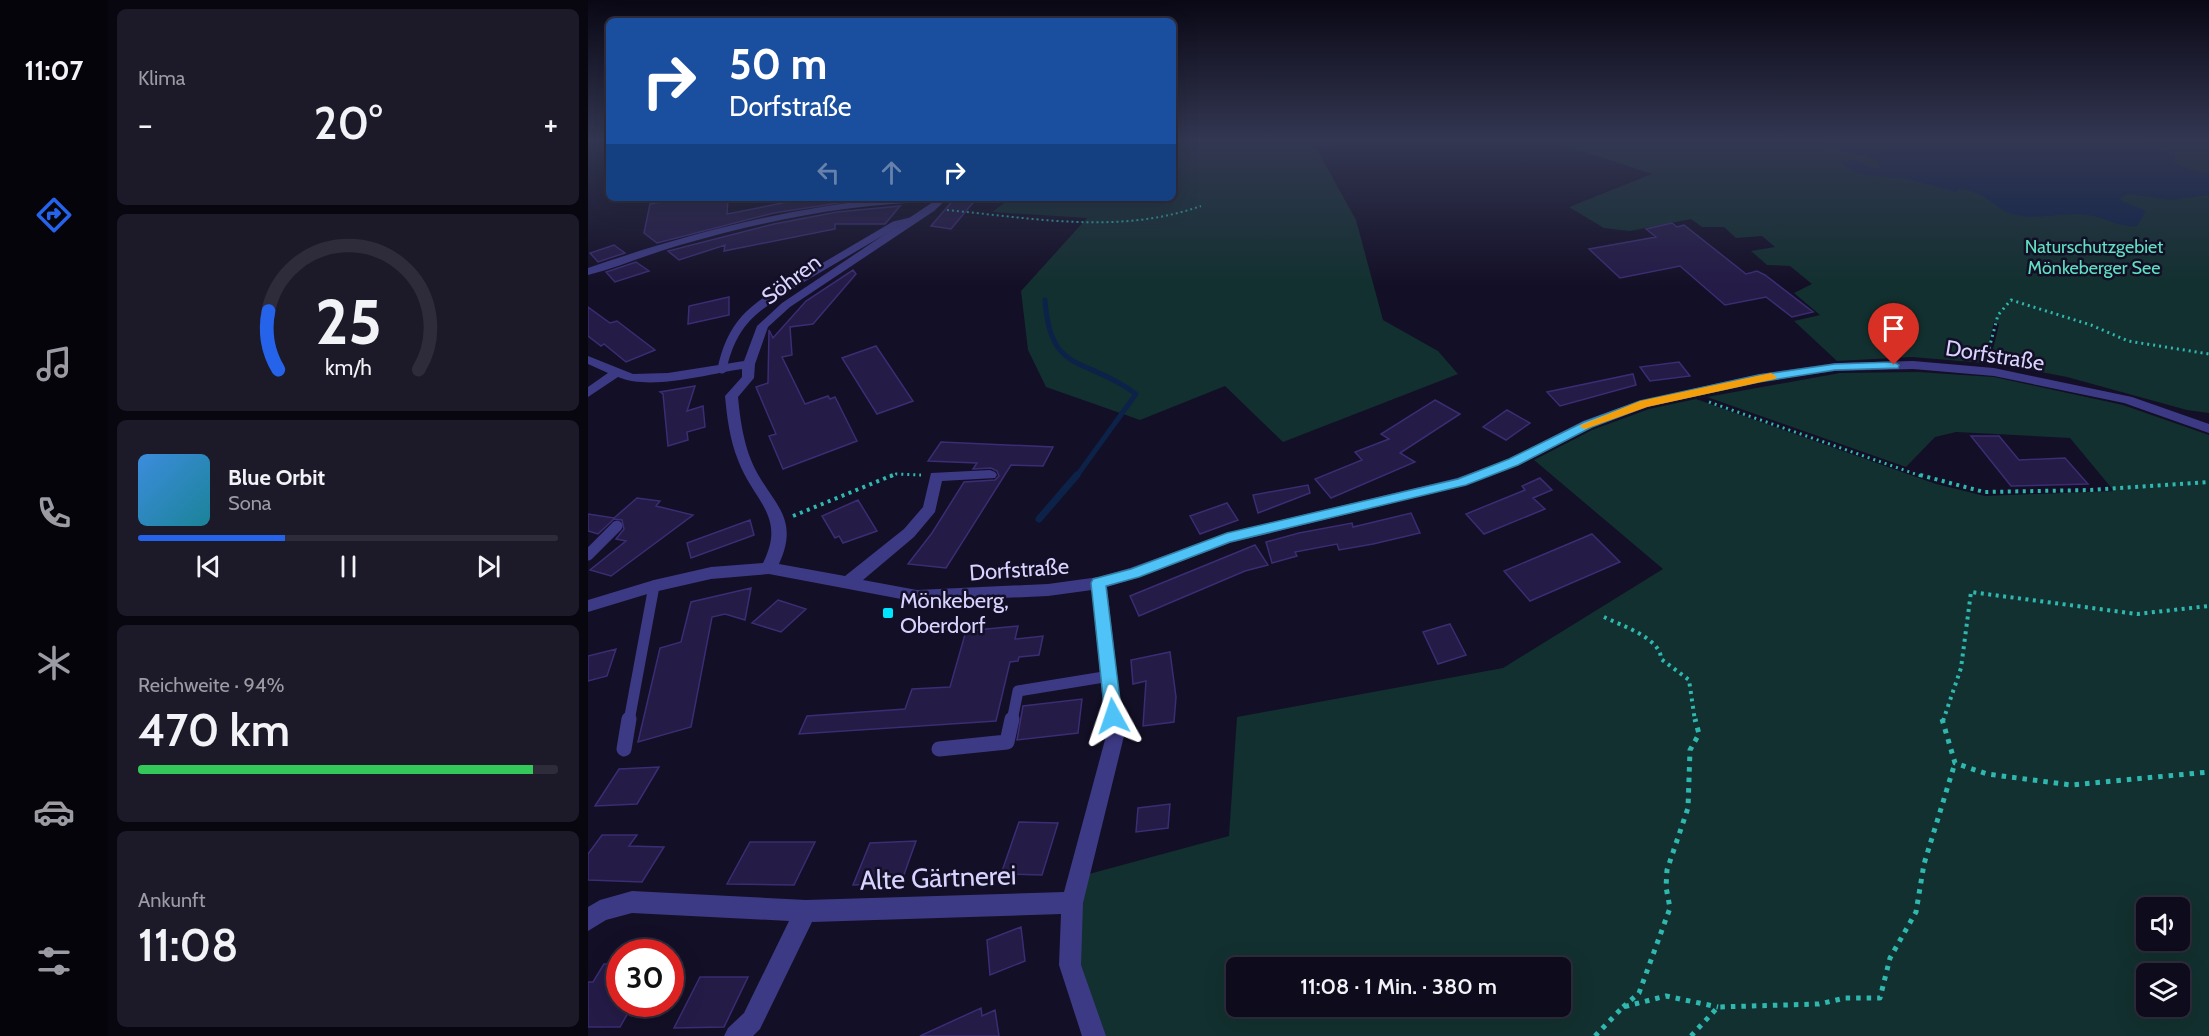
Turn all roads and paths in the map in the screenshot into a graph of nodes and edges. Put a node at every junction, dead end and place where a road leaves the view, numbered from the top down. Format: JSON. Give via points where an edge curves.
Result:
{"nodes":[{"id":1,"x":879,"y":201,"type":"edge"},
{"id":2,"x":940,"y":201,"type":"edge"},
{"id":3,"x":1201,"y":206,"type":"dead end"},
{"id":4,"x":932,"y":209,"type":"junction"},
{"id":5,"x":911,"y":221,"type":"junction"},
{"id":6,"x":588,"y":272,"type":"edge"},
{"id":7,"x":2209,"y":354,"type":"edge"},
{"id":8,"x":588,"y":360,"type":"edge"},
{"id":9,"x":749,"y":364,"type":"junction"},
{"id":10,"x":722,"y":369,"type":"junction"},
{"id":11,"x":1983,"y":371,"type":"junction"},
{"id":12,"x":616,"y":373,"type":"junction"},
{"id":13,"x":588,"y":393,"type":"edge"},
{"id":14,"x":1693,"y":393,"type":"junction"},
{"id":15,"x":2209,"y":429,"type":"edge"},
{"id":16,"x":990,"y":475,"type":"dead end"},
{"id":17,"x":936,"y":476,"type":"junction"},
{"id":18,"x":2209,"y":482,"type":"edge"},
{"id":19,"x":778,"y":522,"type":"junction"},
{"id":20,"x":617,"y":526,"type":"dead end"},
{"id":21,"x":588,"y":555,"type":"edge"},
{"id":22,"x":769,"y":568,"type":"junction"},
{"id":23,"x":849,"y":582,"type":"junction"},
{"id":24,"x":1099,"y":583,"type":"junction"},
{"id":25,"x":654,"y":586,"type":"junction"},
{"id":26,"x":588,"y":606,"type":"edge"},
{"id":27,"x":2209,"y":606,"type":"edge"},
{"id":28,"x":1604,"y":617,"type":"dead end"},
{"id":29,"x":1110,"y":676,"type":"junction"},
{"id":30,"x":624,"y":749,"type":"dead end"},
{"id":31,"x":939,"y":749,"type":"dead end"},
{"id":32,"x":1955,"y":763,"type":"junction"},
{"id":33,"x":2209,"y":772,"type":"edge"},
{"id":34,"x":1072,"y":903,"type":"junction"},
{"id":35,"x":806,"y":911,"type":"junction"},
{"id":36,"x":588,"y":920,"type":"edge"},
{"id":37,"x":1623,"y":1007,"type":"junction"},
{"id":38,"x":1718,"y":1007,"type":"junction"},
{"id":39,"x":736,"y":1036,"type":"edge"},
{"id":40,"x":1094,"y":1036,"type":"edge"},
{"id":41,"x":1595,"y":1036,"type":"edge"},
{"id":42,"x":1691,"y":1036,"type":"edge"}],
"edges":[{"from":1,"to":6,"type":"street","via":[[727,228]]},
{"from":2,"to":4,"type":"street","name":"Söhren"},
{"from":3,"to":4,"type":"path","via":[[1169,218],[1091,222]]},
{"from":4,"to":5,"type":"street","name":"Söhren"},
{"from":5,"to":9,"type":"street","name":"Söhren","via":[[786,305],[764,326]]},
{"from":5,"to":10,"type":"lane","via":[[894,225],[780,292],[746,318],[727,345]]},
{"from":7,"to":11,"type":"path","via":[[2128,341],[2011,300],[1998,315]]},
{"from":8,"to":12,"type":"street"},
{"from":9,"to":10,"type":"street"},
{"from":9,"to":19,"type":"street","name":"Söhren","via":[[748,378],[731,396],[735,430],[744,459]]},
{"from":10,"to":12,"type":"street","via":[[668,377],[631,378]]},
{"from":11,"to":14,"type":"street","name":"Dorfstraße","via":[[1913,365],[1835,367]]},
{"from":11,"to":15,"type":"street","name":"Dorfstraße","via":[[2127,400]]},
{"from":12,"to":13,"type":"street"},
{"from":14,"to":18,"type":"path","via":[[1711,403],[1937,481],[1984,492]]},
{"from":14,"to":24,"type":"street","name":"Dorfstraße","via":[[1644,404],[1588,424],[1514,462],[1461,482],[1227,538]]},
{"from":16,"to":17,"type":"street"},
{"from":17,"to":19,"type":"path","via":[[896,474]]},
{"from":17,"to":23,"type":"street","via":[[930,508],[909,533]]},
{"from":19,"to":22,"type":"street","via":[[781,541]]},
{"from":20,"to":21,"type":"lane"},
{"from":22,"to":23,"type":"street","name":"Dorfstraße"},
{"from":22,"to":25,"type":"street","name":"Dorfstraße","via":[[711,573]]},
{"from":23,"to":24,"type":"street","name":"Dorfstraße","via":[[917,596],[1047,590]]},
{"from":24,"to":29,"type":"street"},
{"from":25,"to":26,"type":"street","name":"Dorfstraße"},
{"from":25,"to":30,"type":"lane"},
{"from":27,"to":32,"type":"path","via":[[2137,614],[1971,592],[1961,668],[1942,719]]},
{"from":28,"to":37,"type":"path","via":[[1647,637],[1661,659],[1689,680],[1699,734],[1690,750],[1688,808],[1667,870],[1670,908],[1639,993]]},
{"from":29,"to":31,"type":"lane","via":[[1018,691],[1007,742]]},
{"from":29,"to":34,"type":"street","via":[[1115,736]]},
{"from":32,"to":33,"type":"path","via":[[1987,774],[2071,785]]},
{"from":32,"to":38,"type":"path","via":[[1924,864],[1916,912],[1890,958],[1880,998]]},
{"from":34,"to":35,"type":"street","name":"Alte Gärtnerei"},
{"from":34,"to":40,"type":"street","via":[[1070,965]]},
{"from":35,"to":36,"type":"street","name":"Alte Gärtnerei","via":[[632,902],[600,911]]},
{"from":35,"to":39,"type":"street","via":[[752,1021]]},
{"from":37,"to":38,"type":"path","via":[[1666,996]]},
{"from":37,"to":41,"type":"path"},
{"from":38,"to":42,"type":"path"}]}
